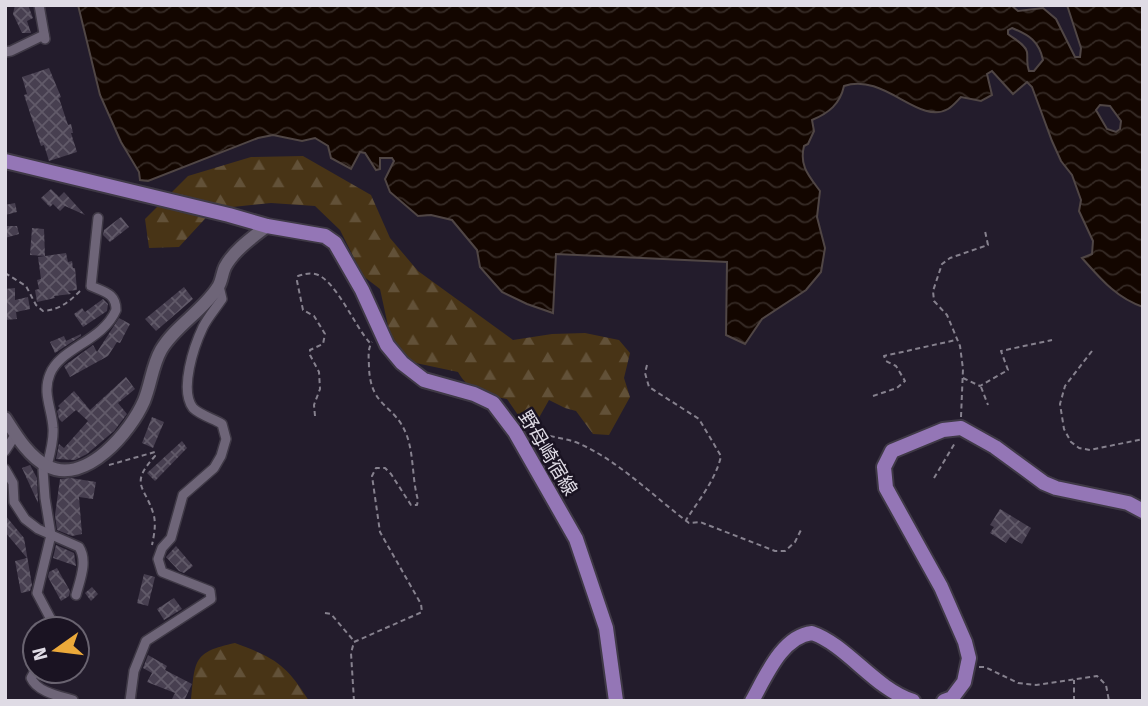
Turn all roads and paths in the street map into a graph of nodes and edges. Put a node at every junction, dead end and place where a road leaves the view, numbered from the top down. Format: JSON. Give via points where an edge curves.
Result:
{"nodes":[{"id":1,"x":39,"y":5,"type":"edge"},
{"id":2,"x":5,"y":52,"type":"edge"},
{"id":3,"x":5,"y":161,"type":"edge"},
{"id":4,"x":98,"y":218,"type":"dead end"},
{"id":5,"x":267,"y":226,"type":"junction"},
{"id":6,"x":985,"y":231,"type":"dead end"},
{"id":7,"x":5,"y":273,"type":"edge"},
{"id":8,"x":91,"y":286,"type":"junction"},
{"id":9,"x":219,"y":286,"type":"junction"},
{"id":10,"x":376,"y":339,"type":"junction"},
{"id":11,"x":957,"y":340,"type":"junction"},
{"id":12,"x":1052,"y":340,"type":"dead end"},
{"id":13,"x":1091,"y":351,"type":"dead end"},
{"id":14,"x":647,"y":365,"type":"dead end"},
{"id":15,"x":962,"y":378,"type":"junction"},
{"id":16,"x":980,"y":386,"type":"junction"},
{"id":17,"x":873,"y":396,"type":"dead end"},
{"id":18,"x":988,"y":405,"type":"dead end"},
{"id":19,"x":315,"y":416,"type":"dead end"},
{"id":20,"x":5,"y":418,"type":"edge"},
{"id":21,"x":527,"y":425,"type":"dead end"},
{"id":22,"x":962,"y":429,"type":"junction"},
{"id":23,"x":16,"y":434,"type":"junction"},
{"id":24,"x":1143,"y":439,"type":"edge"},
{"id":25,"x":5,"y":451,"type":"edge"},
{"id":26,"x":46,"y":465,"type":"junction"},
{"id":27,"x":103,"y":466,"type":"dead end"},
{"id":28,"x":5,"y":469,"type":"edge"},
{"id":29,"x":934,"y":478,"type":"dead end"},
{"id":30,"x":1143,"y":511,"type":"edge"},
{"id":31,"x":686,"y":521,"type":"junction"},
{"id":32,"x":802,"y":528,"type":"dead end"},
{"id":33,"x":51,"y":535,"type":"junction"},
{"id":34,"x":158,"y":559,"type":"junction"},
{"id":35,"x":76,"y":595,"type":"dead end"},
{"id":36,"x":325,"y":613,"type":"dead end"},
{"id":37,"x":49,"y":615,"type":"edge"},
{"id":38,"x":354,"y":642,"type":"junction"},
{"id":39,"x":968,"y":667,"type":"junction"},
{"id":40,"x":1074,"y":679,"type":"junction"},
{"id":41,"x":36,"y":685,"type":"edge"},
{"id":42,"x":950,"y":700,"type":"edge"},
{"id":43,"x":74,"y":701,"type":"edge"},
{"id":44,"x":130,"y":701,"type":"edge"},
{"id":45,"x":354,"y":701,"type":"edge"},
{"id":46,"x":616,"y":701,"type":"edge"},
{"id":47,"x":751,"y":701,"type":"edge"},
{"id":48,"x":913,"y":701,"type":"edge"},
{"id":49,"x":1073,"y":701,"type":"edge"},
{"id":50,"x":1109,"y":701,"type":"edge"}],
"edges":[{"from":1,"to":2,"type":"street","via":[[45,37]]},
{"from":3,"to":5,"type":"main road","name":"野母崎宿線"},
{"from":4,"to":8,"type":"street"},
{"from":5,"to":9,"type":"street","via":[[235,254]]},
{"from":5,"to":10,"type":"main road","name":"野母崎宿線","via":[[314,233],[335,243],[362,290]]},
{"from":6,"to":11,"type":"path","via":[[988,246],[950,258],[933,291],[934,301],[947,315]]},
{"from":7,"to":8,"type":"path","via":[[26,286],[43,311],[57,308],[83,287]]},
{"from":8,"to":26,"type":"street","via":[[108,293],[116,310],[103,330],[58,362],[49,376],[47,404],[53,428]]},
{"from":9,"to":26,"type":"street","via":[[162,347],[145,400],[127,431],[87,464],[68,469]]},
{"from":9,"to":34,"type":"street","via":[[222,299],[194,350],[187,396],[192,407],[222,425],[226,439],[214,467],[183,495],[172,538]]},
{"from":10,"to":19,"type":"path","via":[[360,333],[323,277],[298,276],[303,310],[314,316],[325,334],[323,344],[310,350],[319,372]]},
{"from":10,"to":38,"type":"path","via":[[369,347],[370,386],[403,426],[418,499],[411,505],[391,474],[376,468],[372,476],[380,532],[422,612]]},
{"from":10,"to":46,"type":"main road","name":"野母崎宿線","via":[[424,380],[474,394],[493,403],[506,417],[576,539],[606,628]]},
{"from":11,"to":15,"type":"path"},
{"from":11,"to":17,"type":"path","via":[[884,356],[905,381]]},
{"from":12,"to":16,"type":"path","via":[[1001,351],[1008,370]]},
{"from":13,"to":24,"type":"path","via":[[1065,386],[1060,404],[1071,442],[1090,450]]},
{"from":14,"to":31,"type":"path","via":[[649,387],[699,419],[721,456]]},
{"from":15,"to":16,"type":"path"},
{"from":15,"to":22,"type":"path"},
{"from":16,"to":18,"type":"path"},
{"from":20,"to":23,"type":"street"},
{"from":21,"to":31,"type":"path","via":[[613,463]]},
{"from":22,"to":29,"type":"path"},
{"from":22,"to":30,"type":"main road","via":[[1044,483],[1128,503]]},
{"from":22,"to":39,"type":"main road","via":[[943,430],[892,451],[884,473],[889,494],[941,587],[965,642]]},
{"from":23,"to":25,"type":"street"},
{"from":23,"to":26,"type":"street"},
{"from":26,"to":33,"type":"street"},
{"from":27,"to":34,"type":"path","via":[[155,452],[142,472],[141,483],[155,519],[151,554]]},
{"from":28,"to":33,"type":"street","via":[[13,483],[16,509]]},
{"from":31,"to":32,"type":"path","via":[[724,530],[775,551],[785,551]]},
{"from":33,"to":35,"type":"street","via":[[79,547],[82,553]]},
{"from":33,"to":37,"type":"street","via":[[37,589]]},
{"from":34,"to":44,"type":"street","via":[[162,572],[201,586],[211,596],[146,641],[134,671]]},
{"from":36,"to":38,"type":"path","via":[[331,614]]},
{"from":38,"to":45,"type":"path"},
{"from":39,"to":40,"type":"path","via":[[985,667],[1018,683],[1035,685]]},
{"from":39,"to":42,"type":"main road","via":[[964,682]]},
{"from":40,"to":49,"type":"path"},
{"from":40,"to":50,"type":"path","via":[[1100,677]]},
{"from":41,"to":43,"type":"street"},
{"from":47,"to":48,"type":"main road","via":[[793,640],[812,634]]}]}
